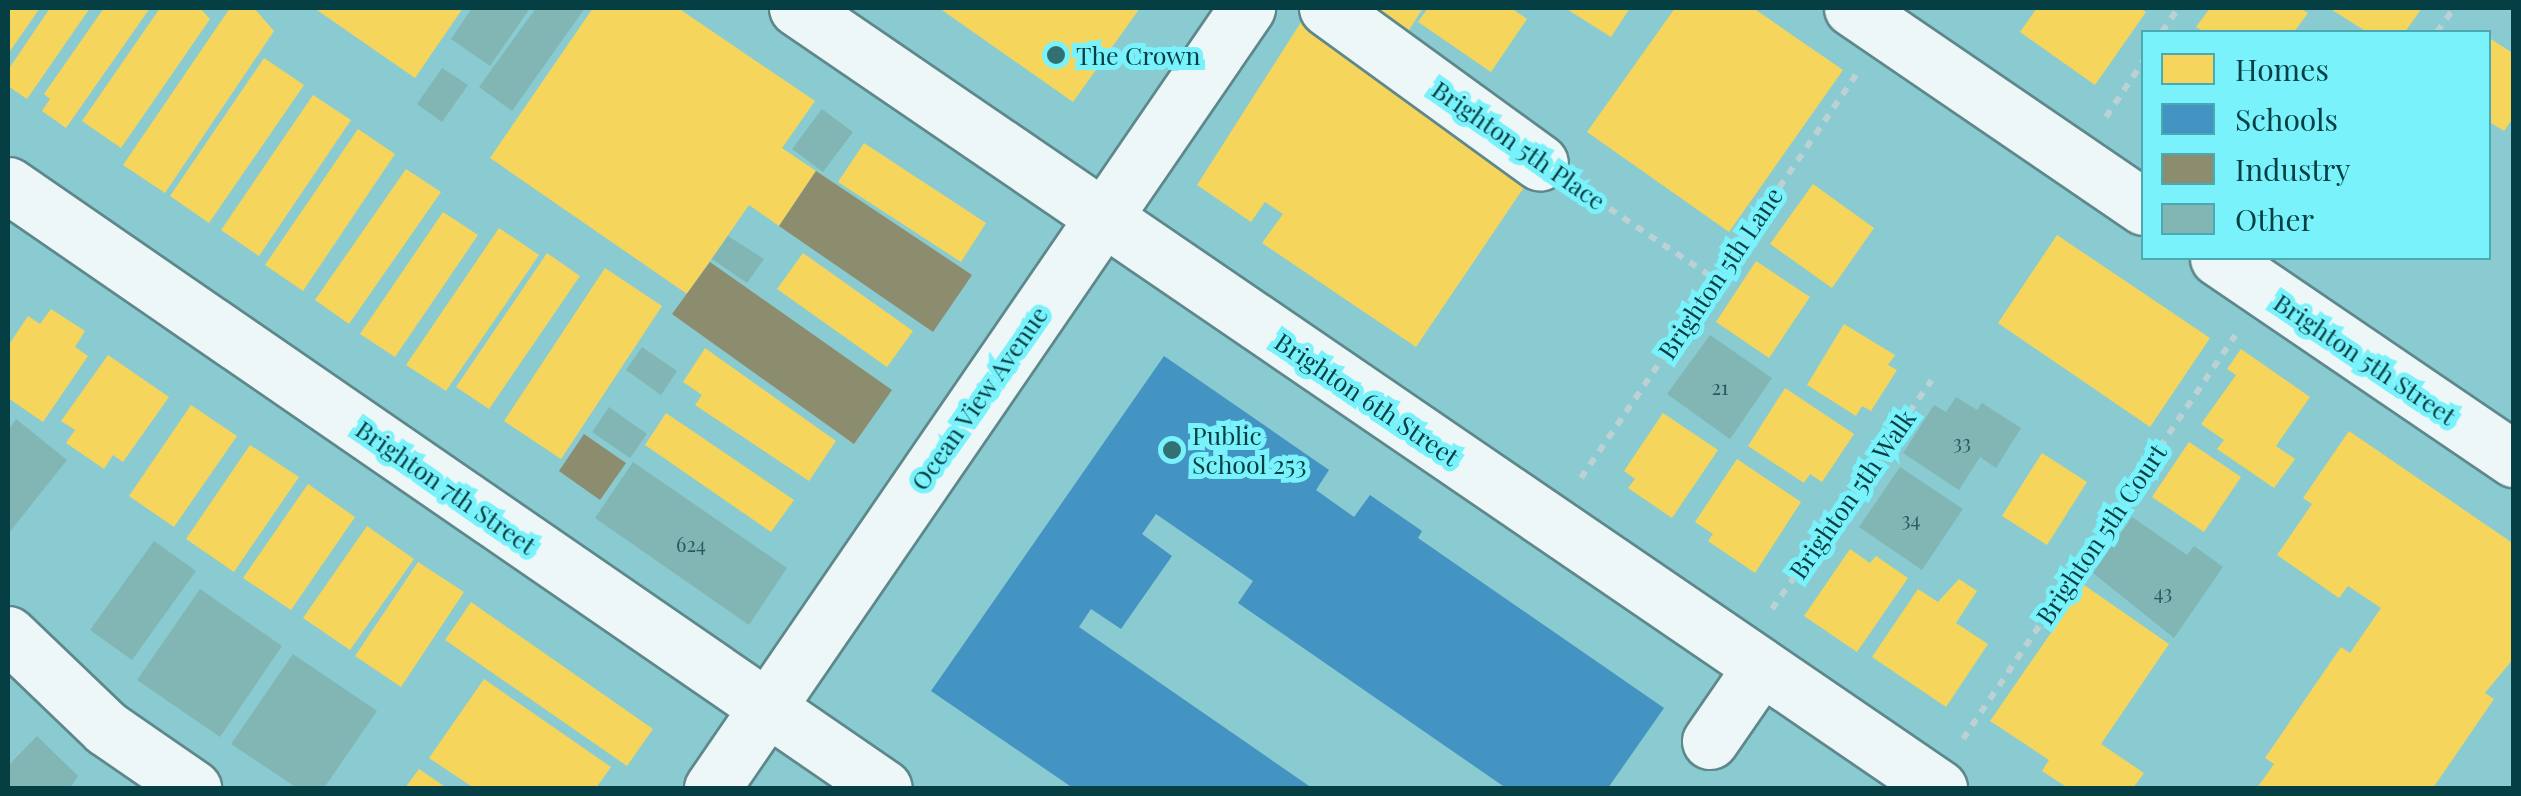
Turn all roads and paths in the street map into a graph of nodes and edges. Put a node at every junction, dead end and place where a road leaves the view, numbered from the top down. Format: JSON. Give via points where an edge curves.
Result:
{"nodes":[{"id":1,"x":797,"y":8,"type":"edge"},
{"id":2,"x":1247,"y":8,"type":"edge"},
{"id":3,"x":1327,"y":8,"type":"edge"},
{"id":4,"x":1852,"y":8,"type":"edge"},
{"id":5,"x":2178,"y":8,"type":"edge"},
{"id":6,"x":2454,"y":8,"type":"edge"},
{"id":7,"x":2163,"y":30,"type":"edge"},
{"id":8,"x":2438,"y":30,"type":"edge"},
{"id":9,"x":2141,"y":64,"type":"edge"},
{"id":10,"x":1861,"y":68,"type":"dead end"},
{"id":11,"x":2106,"y":117,"type":"dead end"},
{"id":12,"x":1540,"y":163,"type":"joint"},
{"id":13,"x":8,"y":185,"type":"edge"},
{"id":14,"x":2141,"y":205,"type":"edge"},
{"id":15,"x":1102,"y":218,"type":"junction"},
{"id":16,"x":2221,"y":260,"type":"edge"},
{"id":17,"x":1714,"y":280,"type":"junction"},
{"id":18,"x":2239,"y":329,"type":"dead end"},
{"id":19,"x":1932,"y":380,"type":"dead end"},
{"id":20,"x":2514,"y":460,"type":"edge"},
{"id":21,"x":1581,"y":478,"type":"dead end"},
{"id":22,"x":1772,"y":609,"type":"dead end"},
{"id":23,"x":8,"y":634,"type":"edge"},
{"id":24,"x":1761,"y":667,"type":"junction"},
{"id":25,"x":767,"y":708,"type":"junction"},
{"id":26,"x":1963,"y":739,"type":"dead end"},
{"id":27,"x":1710,"y":740,"type":"dead end"},
{"id":28,"x":192,"y":788,"type":"edge"},
{"id":29,"x":712,"y":788,"type":"edge"},
{"id":30,"x":884,"y":788,"type":"edge"},
{"id":31,"x":1939,"y":788,"type":"edge"}],
"edges":[{"from":1,"to":15,"type":"street","name":"Brighton 6th Street"},
{"from":2,"to":15,"type":"street","name":"Ocean View Avenue"},
{"from":3,"to":12,"type":"street","name":"Brighton 5th Place"},
{"from":4,"to":14,"type":"street"},
{"from":5,"to":7,"type":"path"},
{"from":6,"to":8,"type":"path"},
{"from":9,"to":11,"type":"path"},
{"from":10,"to":17,"type":"path","name":"Brighton 5th Lane"},
{"from":12,"to":17,"type":"path","name":"Brighton 5th Place"},
{"from":13,"to":25,"type":"street","name":"Brighton 7th Street"},
{"from":15,"to":24,"type":"street","name":"Brighton 6th Street"},
{"from":15,"to":25,"type":"street","name":"Ocean View Avenue"},
{"from":16,"to":20,"type":"street","name":"Brighton 5th Street"},
{"from":17,"to":21,"type":"path","name":"Brighton 5th Lane"},
{"from":18,"to":26,"type":"path","name":"Brighton 5th Court"},
{"from":19,"to":22,"type":"path","name":"Brighton 5th Walk"},
{"from":23,"to":28,"type":"street","via":[[106,728]]},
{"from":24,"to":27,"type":"street"},
{"from":24,"to":31,"type":"street","name":"Brighton 6th Street"},
{"from":25,"to":29,"type":"street","name":"Ocean View Avenue"},
{"from":25,"to":30,"type":"street","name":"Brighton 7th Street"}]}
